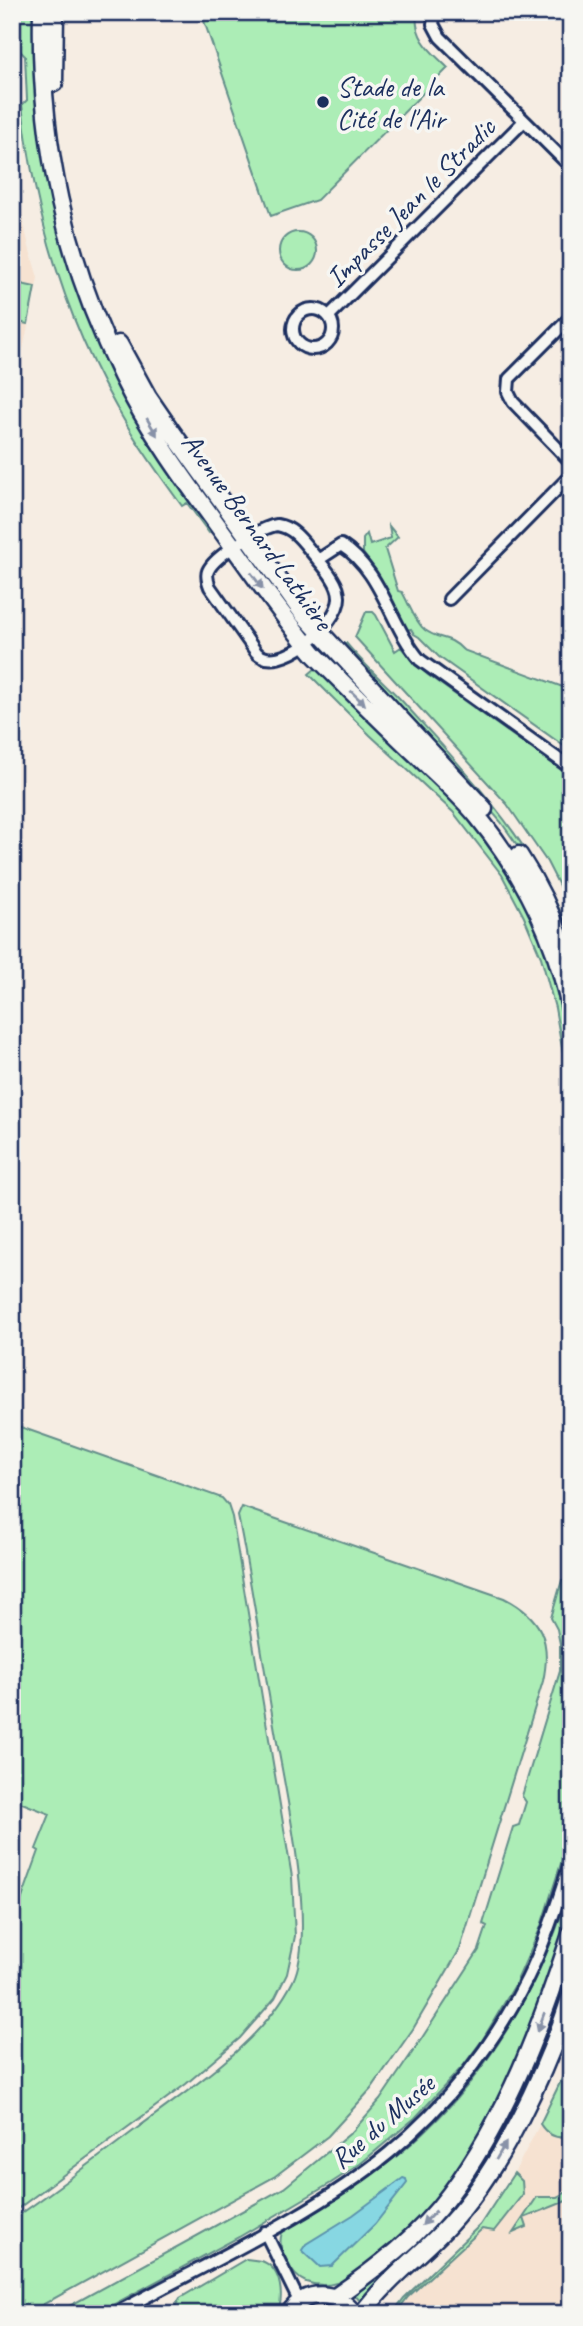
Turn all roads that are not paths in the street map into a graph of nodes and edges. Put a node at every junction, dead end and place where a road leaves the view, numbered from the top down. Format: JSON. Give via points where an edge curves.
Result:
{"nodes":[{"id":1,"x":42,"y":12,"type":"edge"},
{"id":2,"x":55,"y":12,"type":"edge"},
{"id":3,"x":435,"y":12,"type":"edge"},
{"id":4,"x":524,"y":121,"type":"junction"},
{"id":5,"x":570,"y":164,"type":"edge"},
{"id":6,"x":329,"y":316,"type":"dead end"},
{"id":7,"x":571,"y":317,"type":"edge"},
{"id":8,"x":571,"y":461,"type":"edge"},
{"id":9,"x":571,"y":475,"type":"edge"},
{"id":10,"x":248,"y":538,"type":"junction"},
{"id":11,"x":234,"y":548,"type":"junction"},
{"id":12,"x":318,"y":561,"type":"junction"},
{"id":13,"x":450,"y":598,"type":"dead end"},
{"id":14,"x":318,"y":632,"type":"junction"},
{"id":15,"x":305,"y":643,"type":"junction"},
{"id":16,"x":571,"y":768,"type":"edge"},
{"id":17,"x":571,"y":968,"type":"edge"},
{"id":18,"x":571,"y":1013,"type":"edge"},
{"id":19,"x":571,"y":1860,"type":"edge"},
{"id":20,"x":571,"y":1934,"type":"edge"},
{"id":21,"x":571,"y":1996,"type":"edge"},
{"id":22,"x":265,"y":2232,"type":"junction"},
{"id":23,"x":335,"y":2297,"type":"junction"},
{"id":24,"x":294,"y":2308,"type":"edge"},
{"id":25,"x":114,"y":2314,"type":"edge"},
{"id":26,"x":354,"y":2314,"type":"edge"},
{"id":27,"x":362,"y":2314,"type":"edge"}],
"edges":[{"from":1,"to":11,"type":"main road","name":"Avenue Bernard Lathière","one_way":true,"via":[[49,146],[62,216],[88,298],[138,404]]},
{"from":2,"to":10,"type":"main road","name":"Avenue Bernard Lathière","via":[[58,141],[76,231],[98,295],[114,336],[148,397]]},
{"from":3,"to":4,"type":"street","via":[[433,24],[440,37]]},
{"from":4,"to":5,"type":"street"},
{"from":4,"to":6,"type":"street","name":"Impasse Jean le Stradic"},
{"from":7,"to":8,"type":"street","via":[[509,379],[508,392]]},
{"from":9,"to":13,"type":"street"},
{"from":10,"to":11,"type":"street"},
{"from":10,"to":12,"type":"street","via":[[263,528],[282,526],[297,534]]},
{"from":10,"to":14,"type":"main road","name":"Avenue Bernard Lathière"},
{"from":11,"to":15,"type":"main road","name":"Avenue Bernard Lathière","one_way":true},
{"from":11,"to":15,"type":"street","via":[[209,569],[208,582],[248,642],[269,659],[289,654]]},
{"from":12,"to":14,"type":"street","via":[[340,598],[336,613]]},
{"from":12,"to":16,"type":"street","via":[[341,545],[349,550],[369,573],[420,660]]},
{"from":14,"to":15,"type":"street"},
{"from":14,"to":17,"type":"main road","name":"Avenue Bernard Lathière","via":[[508,839],[550,910]]},
{"from":15,"to":18,"type":"main road","name":"Avenue Bernard Lathière","one_way":true,"via":[[460,799],[501,848],[544,923]]},
{"from":19,"to":22,"type":"street","name":"Rue du Musée","via":[[526,1980],[465,2076],[389,2153]]},
{"from":20,"to":23,"type":"main road","one_way":true,"via":[[526,2059],[466,2171],[428,2219]]},
{"from":27,"to":21,"type":"main road","one_way":true,"via":[[449,2225],[497,2158],[544,2068]]},
{"from":22,"to":24,"type":"street"},
{"from":22,"to":25,"type":"street","name":"Rue du Musée"},
{"from":23,"to":24,"type":"main road","via":[[310,2296]]},
{"from":23,"to":26,"type":"main road"}]}
